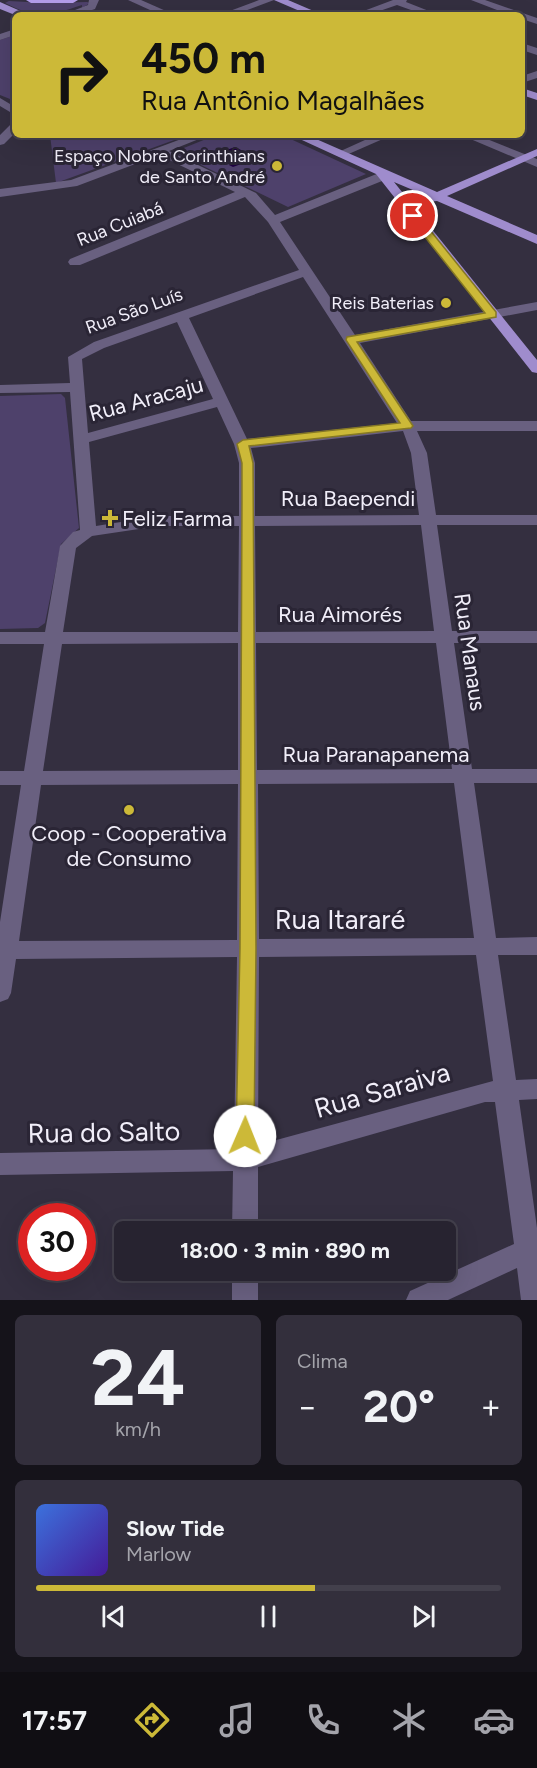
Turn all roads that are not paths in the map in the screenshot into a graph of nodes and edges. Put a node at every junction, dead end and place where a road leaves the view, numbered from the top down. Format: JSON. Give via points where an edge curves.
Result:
{"nodes":[{"id":1,"x":31,"y":0,"type":"edge"},
{"id":2,"x":73,"y":0,"type":"edge"},
{"id":3,"x":94,"y":0,"type":"edge"},
{"id":4,"x":133,"y":0,"type":"edge"},
{"id":5,"x":269,"y":0,"type":"edge"},
{"id":6,"x":279,"y":0,"type":"edge"},
{"id":7,"x":476,"y":0,"type":"edge"},
{"id":8,"x":399,"y":1,"type":"edge"},
{"id":9,"x":0,"y":5,"type":"edge"},
{"id":10,"x":15,"y":12,"type":"edge"},
{"id":11,"x":76,"y":12,"type":"edge"},
{"id":12,"x":163,"y":12,"type":"edge"},
{"id":13,"x":233,"y":12,"type":"edge"},
{"id":14,"x":310,"y":12,"type":"edge"},
{"id":15,"x":367,"y":12,"type":"edge"},
{"id":16,"x":426,"y":12,"type":"edge"},
{"id":17,"x":510,"y":12,"type":"edge"},
{"id":18,"x":12,"y":129,"type":"edge"},
{"id":19,"x":195,"y":138,"type":"edge"},
{"id":20,"x":304,"y":138,"type":"edge"},
{"id":21,"x":379,"y":138,"type":"edge"},
{"id":22,"x":475,"y":138,"type":"edge"},
{"id":23,"x":0,"y":142,"type":"edge"},
{"id":24,"x":159,"y":151,"type":"junction"},
{"id":25,"x":537,"y":152,"type":"edge"},
{"id":26,"x":340,"y":154,"type":"junction"},
{"id":27,"x":525,"y":158,"type":"junction"},
{"id":28,"x":537,"y":163,"type":"edge"},
{"id":29,"x":381,"y":173,"type":"junction"},
{"id":30,"x":0,"y":193,"type":"edge"},
{"id":31,"x":244,"y":193,"type":"junction"},
{"id":32,"x":436,"y":196,"type":"junction"},
{"id":33,"x":400,"y":199,"type":"junction"},
{"id":34,"x":422,"y":203,"type":"junction"},
{"id":35,"x":413,"y":216,"type":"junction"},
{"id":36,"x":273,"y":220,"type":"junction"},
{"id":37,"x":537,"y":240,"type":"edge"},
{"id":38,"x":75,"y":262,"type":"dead end"},
{"id":39,"x":307,"y":271,"type":"junction"},
{"id":40,"x":537,"y":306,"type":"edge"},
{"id":41,"x":492,"y":314,"type":"junction"},
{"id":42,"x":181,"y":315,"type":"junction"},
{"id":43,"x":351,"y":340,"type":"junction"},
{"id":44,"x":537,"y":369,"type":"edge"},
{"id":45,"x":76,"y":387,"type":"junction"},
{"id":46,"x":0,"y":389,"type":"edge"},
{"id":47,"x":221,"y":402,"type":"junction"},
{"id":48,"x":407,"y":426,"type":"junction"},
{"id":49,"x":537,"y":426,"type":"edge"},
{"id":50,"x":82,"y":439,"type":"junction"},
{"id":51,"x":243,"y":444,"type":"junction"},
{"id":52,"x":428,"y":520,"type":"junction"},
{"id":53,"x":537,"y":520,"type":"edge"},
{"id":54,"x":248,"y":521,"type":"junction"},
{"id":55,"x":88,"y":532,"type":"junction"},
{"id":56,"x":54,"y":637,"type":"junction"},
{"id":57,"x":247,"y":637,"type":"junction"},
{"id":58,"x":444,"y":637,"type":"junction"},
{"id":59,"x":537,"y":637,"type":"edge"},
{"id":60,"x":0,"y":638,"type":"edge"},
{"id":61,"x":537,"y":776,"type":"edge"},
{"id":62,"x":33,"y":777,"type":"junction"},
{"id":63,"x":464,"y":777,"type":"junction"},
{"id":64,"x":0,"y":778,"type":"edge"},
{"id":65,"x":246,"y":778,"type":"junction"},
{"id":66,"x":485,"y":946,"type":"junction"},
{"id":67,"x":537,"y":946,"type":"edge"},
{"id":68,"x":248,"y":948,"type":"junction"},
{"id":69,"x":3,"y":950,"type":"edge"},
{"id":70,"x":0,"y":993,"type":"edge"},
{"id":71,"x":504,"y":1089,"type":"junction"},
{"id":72,"x":537,"y":1089,"type":"edge"},
{"id":73,"x":245,"y":1160,"type":"junction"},
{"id":74,"x":0,"y":1164,"type":"edge"},
{"id":75,"x":245,"y":1221,"type":"edge"},
{"id":76,"x":533,"y":1250,"type":"edge"},
{"id":77,"x":245,"y":1281,"type":"edge"},
{"id":78,"x":245,"y":1300,"type":"edge"},
{"id":79,"x":419,"y":1300,"type":"edge"},
{"id":80,"x":534,"y":1300,"type":"edge"}],
"edges":[{"from":1,"to":2,"type":"highway"},
{"from":3,"to":11,"type":"street","via":[[92,7]]},
{"from":4,"to":12,"type":"street"},
{"from":5,"to":13,"type":"street"},
{"from":6,"to":14,"type":"main road"},
{"from":7,"to":17,"type":"street"},
{"from":8,"to":15,"type":"street"},
{"from":8,"to":16,"type":"street"},
{"from":9,"to":10,"type":"main road"},
{"from":18,"to":23,"type":"street"},
{"from":19,"to":24,"type":"street"},
{"from":20,"to":26,"type":"main road"},
{"from":21,"to":26,"type":"street"},
{"from":22,"to":27,"type":"street"},
{"from":24,"to":30,"type":"street","via":[[66,186]]},
{"from":24,"to":31,"type":"street","name":"Rua Manaus"},
{"from":25,"to":27,"type":"main road"},
{"from":26,"to":29,"type":"main road"},
{"from":27,"to":28,"type":"street"},
{"from":27,"to":32,"type":"main road"},
{"from":29,"to":32,"type":"main road"},
{"from":29,"to":33,"type":"main road"},
{"from":29,"to":36,"type":"street"},
{"from":31,"to":36,"type":"street","name":"Rua Manaus","via":[[256,200]]},
{"from":31,"to":38,"type":"street","name":"Rua Cuiabá"},
{"from":32,"to":34,"type":"main road"},
{"from":32,"to":37,"type":"main road"},
{"from":33,"to":34,"type":"main road"},
{"from":33,"to":35,"type":"main road"},
{"from":34,"to":35,"type":"main road"},
{"from":35,"to":41,"type":"main road"},
{"from":36,"to":39,"type":"street","name":"Rua Manaus"},
{"from":39,"to":42,"type":"street","name":"Rua São Luís"},
{"from":39,"to":43,"type":"street","name":"Rua Manaus"},
{"from":40,"to":41,"type":"street"},
{"from":41,"to":43,"type":"street"},
{"from":41,"to":44,"type":"main road"},
{"from":42,"to":45,"type":"street","name":"Rua São Luís","via":[[80,353],[74,360]]},
{"from":42,"to":47,"type":"street"},
{"from":43,"to":48,"type":"street","name":"Rua Manaus"},
{"from":45,"to":46,"type":"street"},
{"from":45,"to":50,"type":"street","name":"Rua São Luís"},
{"from":47,"to":50,"type":"street","name":"Rua Aracaju"},
{"from":47,"to":51,"type":"street"},
{"from":48,"to":49,"type":"street"},
{"from":48,"to":51,"type":"street"},
{"from":48,"to":52,"type":"street","name":"Rua Manaus","via":[[419,453]]},
{"from":50,"to":55,"type":"street","name":"Rua São Luís"},
{"from":51,"to":54,"type":"street","via":[[248,463]]},
{"from":52,"to":53,"type":"street","name":"Rua Baependi"},
{"from":52,"to":54,"type":"street","name":"Rua Baependi"},
{"from":52,"to":58,"type":"street","name":"Rua Manaus"},
{"from":54,"to":55,"type":"street","name":"Rua Baependi","via":[[159,521]]},
{"from":54,"to":57,"type":"street"},
{"from":55,"to":56,"type":"street","via":[[68,546]]},
{"from":56,"to":57,"type":"street","name":"Rua Aimorés"},
{"from":56,"to":60,"type":"street","name":"Rua Aimorés"},
{"from":56,"to":62,"type":"street"},
{"from":57,"to":58,"type":"street","name":"Rua Aimorés"},
{"from":57,"to":65,"type":"street"},
{"from":58,"to":59,"type":"street","name":"Rua Aimorés"},
{"from":58,"to":63,"type":"street","name":"Rua Manaus"},
{"from":61,"to":63,"type":"street","name":"Rua Paranapanema"},
{"from":62,"to":64,"type":"street","name":"Rua Paranapanema"},
{"from":62,"to":65,"type":"street","name":"Rua Paranapanema"},
{"from":62,"to":69,"type":"street"},
{"from":63,"to":65,"type":"street","name":"Rua Paranapanema"},
{"from":63,"to":66,"type":"street","name":"Rua Manaus"},
{"from":65,"to":68,"type":"street"},
{"from":66,"to":67,"type":"street","name":"Rua Itararé"},
{"from":66,"to":68,"type":"street","name":"Rua Itararé"},
{"from":66,"to":71,"type":"street","name":"Rua Manaus"},
{"from":68,"to":69,"type":"street","name":"Rua Itararé"},
{"from":68,"to":73,"type":"street"},
{"from":69,"to":70,"type":"street"},
{"from":71,"to":72,"type":"street","name":"Rua Saraiva"},
{"from":71,"to":73,"type":"street","name":"Rua Saraiva"},
{"from":71,"to":76,"type":"street","name":"Rua Manaus"},
{"from":73,"to":74,"type":"street","name":"Rua do Salto"},
{"from":73,"to":75,"type":"street"},
{"from":76,"to":79,"type":"street"},
{"from":76,"to":80,"type":"street","name":"Rua Manaus"},
{"from":77,"to":78,"type":"street"}]}
